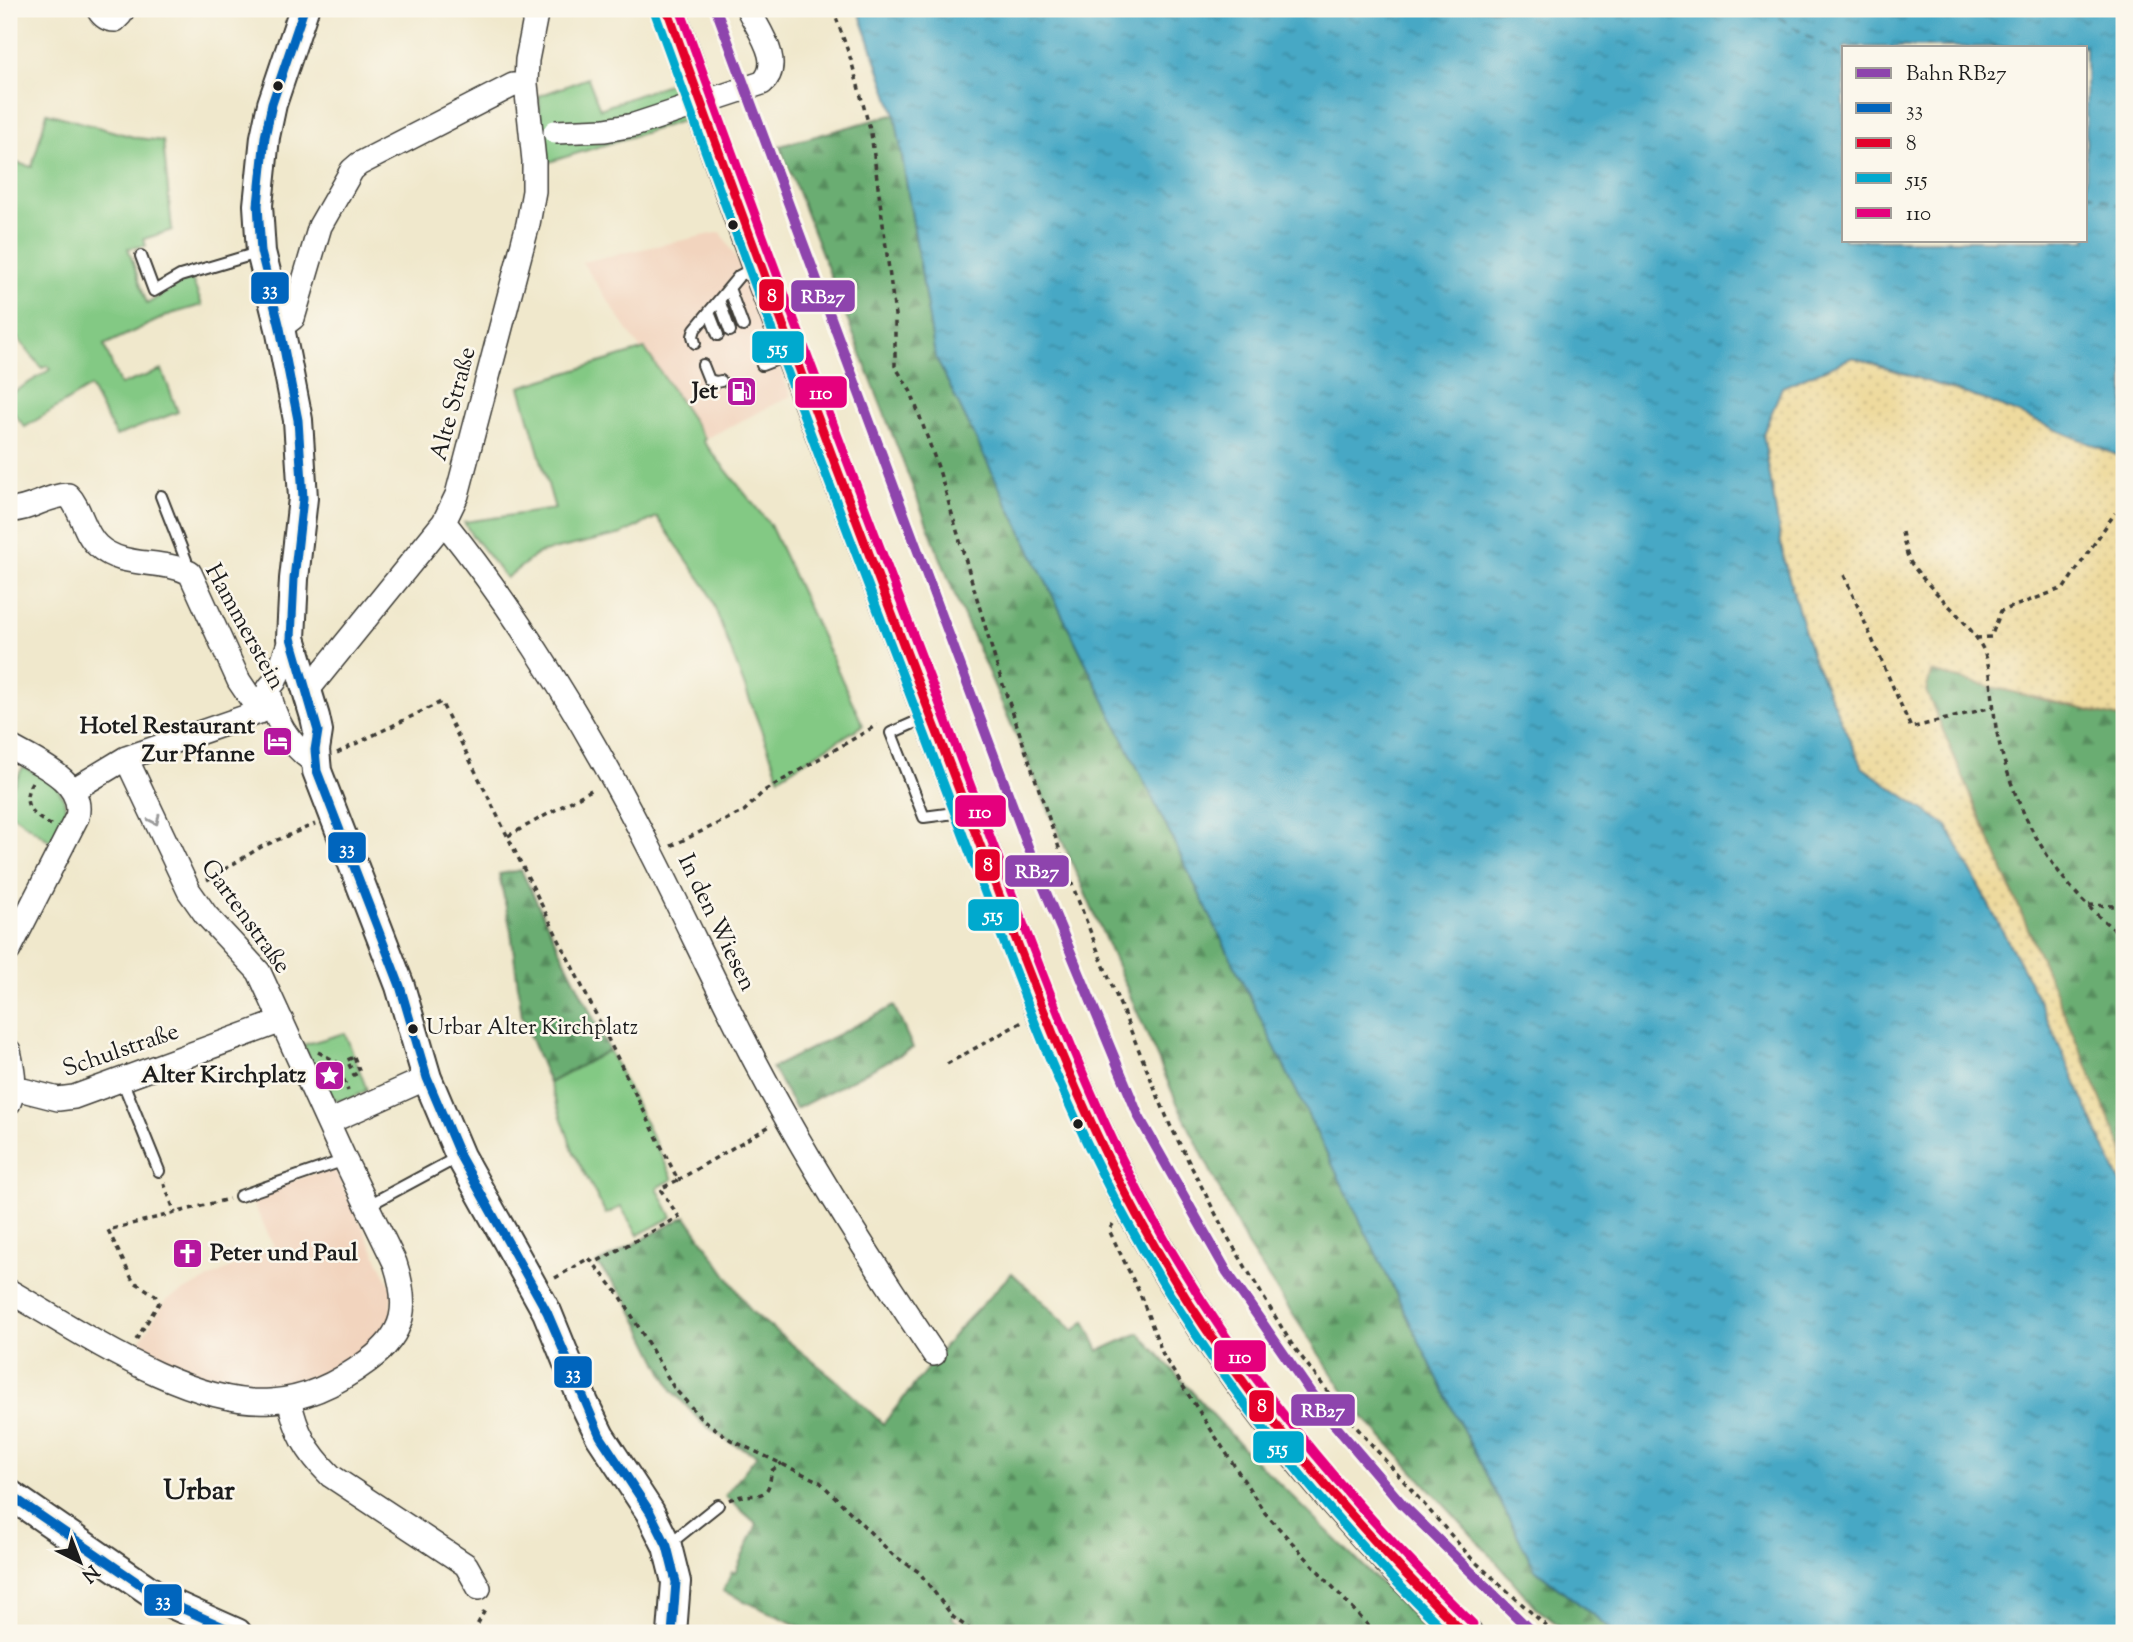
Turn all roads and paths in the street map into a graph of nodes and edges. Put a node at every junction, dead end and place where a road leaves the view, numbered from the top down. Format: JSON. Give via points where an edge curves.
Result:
{"nodes":[{"id":1,"x":98,"y":9,"type":"edge"},
{"id":2,"x":122,"y":9,"type":"edge"},
{"id":3,"x":304,"y":9,"type":"edge"},
{"id":4,"x":537,"y":9,"type":"edge"},
{"id":5,"x":667,"y":9,"type":"edge"},
{"id":6,"x":748,"y":9,"type":"edge"},
{"id":7,"x":833,"y":9,"type":"edge"},
{"id":8,"x":526,"y":84,"type":"junction"},
{"id":9,"x":529,"y":131,"type":"junction"},
{"id":10,"x":261,"y":253,"type":"junction"},
{"id":11,"x":141,"y":256,"type":"dead end"},
{"id":12,"x":759,"y":265,"type":"junction"},
{"id":13,"x":729,"y":288,"type":"junction"},
{"id":14,"x":719,"y":300,"type":"junction"},
{"id":15,"x":709,"y":312,"type":"junction"},
{"id":16,"x":743,"y":326,"type":"dead end"},
{"id":17,"x":280,"y":328,"type":"junction"},
{"id":18,"x":730,"y":331,"type":"dead end"},
{"id":19,"x":718,"y":335,"type":"dead end"},
{"id":20,"x":695,"y":343,"type":"dead end"},
{"id":21,"x":703,"y":365,"type":"dead end"},
{"id":22,"x":721,"y":381,"type":"dead end"},
{"id":23,"x":161,"y":496,"type":"dead end"},
{"id":24,"x":9,"y":510,"type":"edge"},
{"id":25,"x":2115,"y":513,"type":"dead end"},
{"id":26,"x":444,"y":522,"type":"junction"},
{"id":27,"x":1902,"y":532,"type":"dead end"},
{"id":28,"x":184,"y":569,"type":"junction"},
{"id":29,"x":1844,"y":575,"type":"dead end"},
{"id":30,"x":291,"y":638,"type":"junction"},
{"id":31,"x":1976,"y":638,"type":"junction"},
{"id":32,"x":307,"y":691,"type":"junction"},
{"id":33,"x":1993,"y":707,"type":"junction"},
{"id":34,"x":266,"y":710,"type":"junction"},
{"id":35,"x":878,"y":725,"type":"dead end"},
{"id":36,"x":9,"y":746,"type":"edge"},
{"id":37,"x":126,"y":758,"type":"junction"},
{"id":38,"x":315,"y":763,"type":"junction"},
{"id":39,"x":41,"y":765,"type":"junction"},
{"id":40,"x":612,"y":779,"type":"junction"},
{"id":41,"x":73,"y":790,"type":"junction"},
{"id":42,"x":333,"y":817,"type":"junction"},
{"id":43,"x":68,"y":833,"type":"junction"},
{"id":44,"x":508,"y":836,"type":"junction"},
{"id":45,"x":653,"y":855,"type":"junction"},
{"id":46,"x":189,"y":891,"type":"junction"},
{"id":47,"x":2087,"y":905,"type":"junction"},
{"id":48,"x":2124,"y":912,"type":"edge"},
{"id":49,"x":2124,"y":937,"type":"edge"},
{"id":50,"x":9,"y":950,"type":"edge"},
{"id":51,"x":1043,"y":1010,"type":"junction"},
{"id":52,"x":282,"y":1021,"type":"junction"},
{"id":53,"x":9,"y":1051,"type":"edge"},
{"id":54,"x":300,"y":1057,"type":"junction"},
{"id":55,"x":947,"y":1064,"type":"dead end"},
{"id":56,"x":350,"y":1067,"type":"junction"},
{"id":57,"x":340,"y":1071,"type":"junction"},
{"id":58,"x":427,"y":1078,"type":"junction"},
{"id":59,"x":122,"y":1080,"type":"junction"},
{"id":60,"x":12,"y":1096,"type":"edge"},
{"id":61,"x":356,"y":1110,"type":"junction"},
{"id":62,"x":786,"y":1116,"type":"junction"},
{"id":63,"x":329,"y":1122,"type":"junction"},
{"id":64,"x":460,"y":1156,"type":"junction"},
{"id":65,"x":345,"y":1160,"type":"junction"},
{"id":66,"x":159,"y":1171,"type":"joint"},
{"id":67,"x":678,"y":1180,"type":"junction"},
{"id":68,"x":240,"y":1196,"type":"joint"},
{"id":69,"x":1127,"y":1197,"type":"junction"},
{"id":70,"x":367,"y":1206,"type":"junction"},
{"id":71,"x":175,"y":1213,"type":"junction"},
{"id":72,"x":594,"y":1263,"type":"junction"},
{"id":73,"x":536,"y":1290,"type":"junction"},
{"id":74,"x":9,"y":1291,"type":"edge"},
{"id":75,"x":934,"y":1354,"type":"dead end"},
{"id":76,"x":126,"y":1357,"type":"junction"},
{"id":77,"x":289,"y":1399,"type":"junction"},
{"id":78,"x":782,"y":1463,"type":"junction"},
{"id":79,"x":9,"y":1494,"type":"edge"},
{"id":80,"x":718,"y":1506,"type":"joint"},
{"id":81,"x":667,"y":1546,"type":"junction"},
{"id":82,"x":480,"y":1588,"type":"joint"},
{"id":83,"x":237,"y":1633,"type":"edge"},
{"id":84,"x":472,"y":1633,"type":"edge"},
{"id":85,"x":672,"y":1633,"type":"edge"},
{"id":86,"x":975,"y":1633,"type":"edge"},
{"id":87,"x":1375,"y":1633,"type":"edge"},
{"id":88,"x":1464,"y":1633,"type":"edge"},
{"id":89,"x":1554,"y":1633,"type":"edge"}],
"edges":[{"from":1,"to":2,"type":"street","via":[[109,20],[121,15]]},
{"from":3,"to":10,"type":"street","via":[[276,86],[265,137],[257,205]]},
{"from":4,"to":8,"type":"street","name":"Alte Straße"},
{"from":5,"to":12,"type":"main road"},
{"from":6,"to":9,"type":"street","bridge":true,"via":[[772,60],[771,73],[762,83],[634,125]]},
{"from":7,"to":89,"type":"path","via":[[871,133],[895,315],[895,366],[911,392],[939,470],[999,673],[1068,874],[1170,1125],[1227,1236],[1292,1343],[1328,1392],[1472,1559]]},
{"from":8,"to":9,"type":"street","name":"Alte Straße"},
{"from":8,"to":17,"type":"street","via":[[513,85],[352,170],[320,226],[293,318]]},
{"from":9,"to":26,"type":"street","name":"Alte Straße","via":[[534,191],[528,224],[457,495]]},
{"from":10,"to":11,"type":"lane","via":[[180,276],[154,291]]},
{"from":10,"to":17,"type":"street"},
{"from":12,"to":13,"type":"lane","via":[[744,272]]},
{"from":12,"to":51,"type":"main road","via":[[777,359],[930,716]]},
{"from":13,"to":14,"type":"lane"},
{"from":13,"to":16,"type":"lane"},
{"from":14,"to":15,"type":"lane"},
{"from":14,"to":18,"type":"lane"},
{"from":15,"to":19,"type":"lane"},
{"from":15,"to":20,"type":"lane","via":[[693,332]]},
{"from":17,"to":30,"type":"street","via":[[303,473]]},
{"from":21,"to":22,"type":"lane","via":[[709,380]]},
{"from":23,"to":28,"type":"lane","via":[[186,560]]},
{"from":24,"to":28,"type":"street","name":"Hammerstein","via":[[68,495],[94,543],[108,554]]},
{"from":25,"to":31,"type":"path","via":[[2064,589],[2001,611],[1991,637]]},
{"from":26,"to":32,"type":"street","name":"Alte Straße"},
{"from":26,"to":40,"type":"street","name":"In den Wiesen","via":[[483,570]]},
{"from":27,"to":31,"type":"path","via":[[1910,561]]},
{"from":28,"to":34,"type":"street","name":"Hammerstein","via":[[190,573],[239,681]]},
{"from":29,"to":33,"type":"path","via":[[1911,727]]},
{"from":30,"to":32,"type":"street"},
{"from":30,"to":34,"type":"street","via":[[269,688]]},
{"from":31,"to":33,"type":"path","via":[[1988,663]]},
{"from":32,"to":38,"type":"street","via":[[318,731]]},
{"from":33,"to":47,"type":"path","via":[[2007,769],[2030,826],[2042,850]]},
{"from":34,"to":37,"type":"street"},
{"from":34,"to":38,"type":"street","name":"Hammerstein","via":[[296,749]]},
{"from":35,"to":45,"type":"path","via":[[764,792],[744,811]]},
{"from":36,"to":39,"type":"street"},
{"from":37,"to":41,"type":"street"},
{"from":37,"to":46,"type":"street","name":"Gartenstraße","one_way":true},
{"from":38,"to":42,"type":"street"},
{"from":38,"to":44,"type":"path","via":[[440,702]]},
{"from":39,"to":41,"type":"street"},
{"from":39,"to":43,"type":"path","via":[[26,793],[27,803],[40,819]]},
{"from":40,"to":44,"type":"path"},
{"from":40,"to":45,"type":"street","name":"In den Wiesen"},
{"from":41,"to":43,"type":"street","via":[[79,808]]},
{"from":42,"to":46,"type":"path","via":[[261,847]]},
{"from":42,"to":58,"type":"street","via":[[400,986]]},
{"from":43,"to":50,"type":"street"},
{"from":44,"to":67,"type":"path"},
{"from":45,"to":62,"type":"street","name":"In den Wiesen"},
{"from":46,"to":52,"type":"street","name":"Gartenstraße","via":[[259,972]]},
{"from":47,"to":48,"type":"path","via":[[2115,906]]},
{"from":47,"to":49,"type":"path"},
{"from":51,"to":55,"type":"path"},
{"from":51,"to":69,"type":"main road","via":[[1089,1122]]},
{"from":52,"to":54,"type":"street","name":"Gartenstraße"},
{"from":52,"to":59,"type":"street","name":"Schulstraße"},
{"from":53,"to":60,"type":"street"},
{"from":54,"to":57,"type":"path","via":[[317,1052],[337,1062]]},
{"from":54,"to":63,"type":"street","name":"Gartenstraße"},
{"from":56,"to":56,"type":"path","via":[[347,1060],[354,1057],[360,1072],[354,1075]]},
{"from":56,"to":57,"type":"path"},
{"from":57,"to":61,"type":"path"},
{"from":58,"to":61,"type":"street"},
{"from":58,"to":64,"type":"street"},
{"from":59,"to":60,"type":"street","name":"Schulstraße","via":[[66,1099]]},
{"from":59,"to":66,"type":"lane"},
{"from":61,"to":63,"type":"street"},
{"from":62,"to":67,"type":"path"},
{"from":62,"to":75,"type":"street","name":"In den Wiesen","via":[[878,1271]]},
{"from":63,"to":65,"type":"street","name":"Gartenstraße"},
{"from":64,"to":70,"type":"lane"},
{"from":64,"to":73,"type":"street"},
{"from":65,"to":68,"type":"lane"},
{"from":65,"to":70,"type":"street","name":"Gartenstraße"},
{"from":66,"to":71,"type":"path"},
{"from":67,"to":72,"type":"path","via":[[660,1189],[678,1217]]},
{"from":68,"to":71,"type":"path"},
{"from":69,"to":87,"type":"path","via":[[1109,1230],[1164,1357],[1265,1513]]},
{"from":69,"to":88,"type":"main road","via":[[1206,1326],[1288,1440],[1363,1531]]},
{"from":70,"to":77,"type":"street","name":"Gartenstraße","via":[[400,1280],[399,1328],[379,1353],[332,1385]]},
{"from":71,"to":76,"type":"path","via":[[108,1230],[133,1281],[155,1295],[159,1303]]},
{"from":72,"to":73,"type":"path","via":[[589,1258]]},
{"from":72,"to":78,"type":"path","via":[[621,1297],[674,1388],[702,1419],[731,1440]]},
{"from":73,"to":81,"type":"street","via":[[591,1418]]},
{"from":74,"to":76,"type":"street"},
{"from":76,"to":77,"type":"street","via":[[203,1391],[268,1401]]},
{"from":77,"to":82,"type":"street","via":[[303,1442],[331,1476],[466,1565]]},
{"from":78,"to":80,"type":"path","via":[[771,1471],[771,1485],[761,1495],[740,1495]]},
{"from":78,"to":86,"type":"path","via":[[820,1482],[892,1555],[919,1573],[953,1617]]},
{"from":79,"to":83,"type":"street","via":[[163,1600]]},
{"from":80,"to":81,"type":"lane"},
{"from":81,"to":85,"type":"street","via":[[676,1582]]},
{"from":82,"to":84,"type":"path","via":[[488,1605]]}]}
